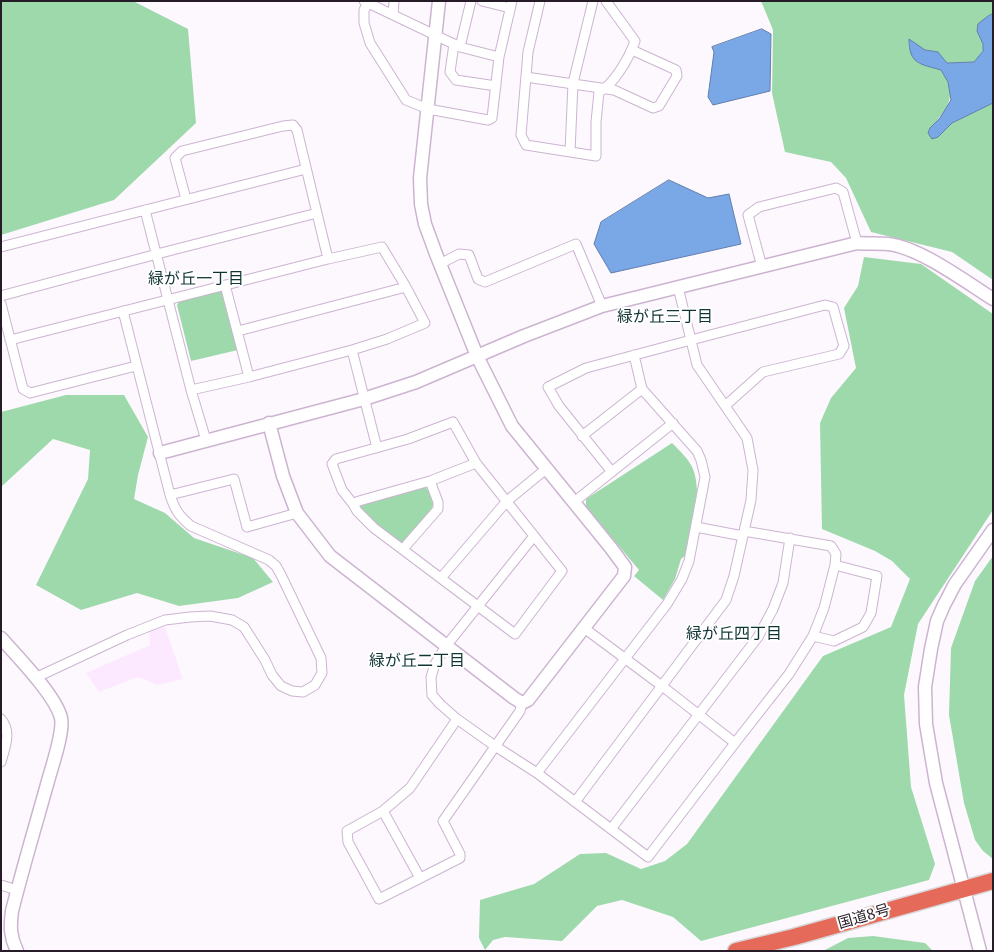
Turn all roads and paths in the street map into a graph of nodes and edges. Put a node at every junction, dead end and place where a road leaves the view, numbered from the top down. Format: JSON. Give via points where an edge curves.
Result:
{"nodes":[{"id":1,"x":394,"y":1,"type":"edge"},
{"id":2,"x":439,"y":1,"type":"edge"},
{"id":3,"x":471,"y":1,"type":"edge"},
{"id":4,"x":482,"y":1,"type":"edge"},
{"id":5,"x":540,"y":1,"type":"edge"},
{"id":6,"x":593,"y":1,"type":"edge"},
{"id":7,"x":606,"y":1,"type":"edge"},
{"id":8,"x":366,"y":2,"type":"edge"},
{"id":9,"x":511,"y":5,"type":"edge"},
{"id":10,"x":393,"y":15,"type":"junction"},
{"id":11,"x":435,"y":35,"type":"junction"},
{"id":12,"x":457,"y":46,"type":"junction"},
{"id":13,"x":632,"y":50,"type":"junction"},
{"id":14,"x":500,"y":57,"type":"junction"},
{"id":15,"x":526,"y":77,"type":"junction"},
{"id":16,"x":573,"y":83,"type":"junction"},
{"id":17,"x":496,"y":86,"type":"junction"},
{"id":18,"x":605,"y":89,"type":"junction"},
{"id":19,"x":428,"y":109,"type":"junction"},
{"id":20,"x":570,"y":152,"type":"junction"},
{"id":21,"x":306,"y":169,"type":"junction"},
{"id":22,"x":186,"y":199,"type":"junction"},
{"id":23,"x":145,"y":210,"type":"junction"},
{"id":24,"x":317,"y":213,"type":"junction"},
{"id":25,"x":857,"y":244,"type":"junction"},
{"id":26,"x":1,"y":246,"type":"edge"},
{"id":27,"x":157,"y":254,"type":"junction"},
{"id":28,"x":328,"y":259,"type":"junction"},
{"id":29,"x":440,"y":264,"type":"junction"},
{"id":30,"x":762,"y":267,"type":"junction"},
{"id":31,"x":225,"y":285,"type":"junction"},
{"id":32,"x":406,"y":287,"type":"junction"},
{"id":33,"x":678,"y":288,"type":"junction"},
{"id":34,"x":1,"y":296,"type":"edge"},
{"id":35,"x":993,"y":299,"type":"edge"},
{"id":36,"x":168,"y":300,"type":"junction"},
{"id":37,"x":1,"y":304,"type":"edge"},
{"id":38,"x":602,"y":306,"type":"junction"},
{"id":39,"x":123,"y":311,"type":"junction"},
{"id":40,"x":238,"y":331,"type":"junction"},
{"id":41,"x":10,"y":340,"type":"junction"},
{"id":42,"x":691,"y":340,"type":"junction"},
{"id":43,"x":352,"y":350,"type":"junction"},
{"id":44,"x":634,"y":355,"type":"junction"},
{"id":45,"x":478,"y":356,"type":"junction"},
{"id":46,"x":136,"y":366,"type":"junction"},
{"id":47,"x":250,"y":378,"type":"junction"},
{"id":48,"x":642,"y":389,"type":"junction"},
{"id":49,"x":191,"y":390,"type":"junction"},
{"id":50,"x":364,"y":399,"type":"junction"},
{"id":51,"x":725,"y":406,"type":"junction"},
{"id":52,"x":269,"y":423,"type":"junction"},
{"id":53,"x":672,"y":423,"type":"junction"},
{"id":54,"x":582,"y":436,"type":"junction"},
{"id":55,"x":206,"y":440,"type":"junction"},
{"id":56,"x":377,"y":448,"type":"junction"},
{"id":57,"x":160,"y":453,"type":"junction"},
{"id":58,"x":476,"y":463,"type":"junction"},
{"id":59,"x":546,"y":469,"type":"junction"},
{"id":60,"x":612,"y":472,"type":"junction"},
{"id":61,"x":430,"y":481,"type":"junction"},
{"id":62,"x":170,"y":495,"type":"junction"},
{"id":63,"x":507,"y":501,"type":"junction"},
{"id":64,"x":574,"y":502,"type":"junction"},
{"id":65,"x":353,"y":504,"type":"junction"},
{"id":66,"x":297,"y":514,"type":"junction"},
{"id":67,"x":696,"y":527,"type":"junction"},
{"id":68,"x":993,"y":530,"type":"edge"},
{"id":69,"x":743,"y":533,"type":"junction"},
{"id":70,"x":534,"y":536,"type":"junction"},
{"id":71,"x":790,"y":538,"type":"junction"},
{"id":72,"x":404,"y":549,"type":"junction"},
{"id":73,"x":834,"y":565,"type":"junction"},
{"id":74,"x":442,"y":578,"type":"junction"},
{"id":75,"x":479,"y":606,"type":"junction"},
{"id":76,"x":584,"y":628,"type":"junction"},
{"id":77,"x":813,"y":636,"type":"junction"},
{"id":78,"x":1,"y":638,"type":"edge"},
{"id":79,"x":446,"y":646,"type":"junction"},
{"id":80,"x":625,"y":659,"type":"junction"},
{"id":81,"x":35,"y":678,"type":"junction"},
{"id":82,"x":662,"y":686,"type":"junction"},
{"id":83,"x":522,"y":703,"type":"junction"},
{"id":84,"x":698,"y":715,"type":"junction"},
{"id":85,"x":1,"y":719,"type":"edge"},
{"id":86,"x":457,"y":719,"type":"junction"},
{"id":87,"x":735,"y":743,"type":"junction"},
{"id":88,"x":495,"y":746,"type":"junction"},
{"id":89,"x":1,"y":762,"type":"edge"},
{"id":90,"x":537,"y":773,"type":"junction"},
{"id":91,"x":575,"y":802,"type":"junction"},
{"id":92,"x":383,"y":811,"type":"junction"},
{"id":93,"x":611,"y":829,"type":"junction"},
{"id":94,"x":420,"y":878,"type":"junction"},
{"id":95,"x":993,"y":881,"type":"edge"},
{"id":96,"x":1,"y":885,"type":"edge"},
{"id":97,"x":964,"y":888,"type":"junction"},
{"id":98,"x":18,"y":890,"type":"junction"},
{"id":99,"x":6,"y":934,"type":"edge"},
{"id":100,"x":17,"y":951,"type":"edge"},
{"id":101,"x":736,"y":951,"type":"edge"},
{"id":102,"x":980,"y":951,"type":"edge"}],
"edges":[{"from":1,"to":10,"type":"street"},
{"from":2,"to":11,"type":"street"},
{"from":3,"to":12,"type":"street"},
{"from":4,"to":9,"type":"street"},
{"from":5,"to":15,"type":"street","via":[[528,52]]},
{"from":6,"to":16,"type":"street"},
{"from":7,"to":13,"type":"street","via":[[635,41]]},
{"from":8,"to":10,"type":"street"},
{"from":8,"to":19,"type":"street","via":[[364,23],[370,43],[406,100]]},
{"from":9,"to":14,"type":"street"},
{"from":10,"to":11,"type":"street"},
{"from":11,"to":12,"type":"street"},
{"from":11,"to":19,"type":"street"},
{"from":12,"to":14,"type":"street"},
{"from":12,"to":17,"type":"street","via":[[450,72],[456,80]]},
{"from":13,"to":18,"type":"street"},
{"from":13,"to":18,"type":"street","via":[[676,70],[677,76],[659,106],[653,108]]},
{"from":14,"to":17,"type":"street"},
{"from":15,"to":16,"type":"street"},
{"from":15,"to":20,"type":"street","via":[[521,135],[526,145]]},
{"from":16,"to":18,"type":"street"},
{"from":16,"to":20,"type":"street"},
{"from":17,"to":19,"type":"street","via":[[492,118],[488,120]]},
{"from":18,"to":20,"type":"street","via":[[599,92],[596,156]]},
{"from":19,"to":29,"type":"street","via":[[420,178],[421,204]]},
{"from":21,"to":22,"type":"street"},
{"from":21,"to":22,"type":"street","via":[[293,125],[182,150],[175,158]]},
{"from":21,"to":24,"type":"street"},
{"from":22,"to":23,"type":"street"},
{"from":23,"to":26,"type":"street"},
{"from":23,"to":27,"type":"street"},
{"from":24,"to":27,"type":"street"},
{"from":24,"to":28,"type":"street"},
{"from":25,"to":30,"type":"street"},
{"from":25,"to":30,"type":"street","via":[[843,192],[836,188],[759,207],[748,215]]},
{"from":25,"to":35,"type":"street","via":[[908,248]]},
{"from":27,"to":34,"type":"street"},
{"from":27,"to":36,"type":"street"},
{"from":28,"to":31,"type":"street"},
{"from":28,"to":32,"type":"street","via":[[382,247]]},
{"from":29,"to":38,"type":"street","via":[[459,254],[469,255],[478,279],[485,282],[576,244]]},
{"from":29,"to":45,"type":"street"},
{"from":30,"to":33,"type":"street"},
{"from":31,"to":36,"type":"street"},
{"from":31,"to":40,"type":"street"},
{"from":32,"to":40,"type":"street"},
{"from":32,"to":43,"type":"street","via":[[425,323]]},
{"from":33,"to":38,"type":"street"},
{"from":33,"to":42,"type":"street"},
{"from":36,"to":39,"type":"street"},
{"from":36,"to":49,"type":"street"},
{"from":37,"to":41,"type":"street"},
{"from":38,"to":45,"type":"street"},
{"from":39,"to":41,"type":"street"},
{"from":39,"to":46,"type":"street"},
{"from":40,"to":47,"type":"street"},
{"from":41,"to":46,"type":"street","via":[[23,389],[30,393]]},
{"from":42,"to":44,"type":"street"},
{"from":42,"to":51,"type":"street","via":[[697,365]]},
{"from":42,"to":51,"type":"street","via":[[825,305],[833,308],[844,346],[839,354],[763,372]]},
{"from":43,"to":47,"type":"street"},
{"from":43,"to":50,"type":"street"},
{"from":44,"to":48,"type":"street"},
{"from":44,"to":54,"type":"street","via":[[586,368],[548,387]]},
{"from":45,"to":50,"type":"street"},
{"from":45,"to":59,"type":"street","via":[[512,426]]},
{"from":46,"to":57,"type":"street"},
{"from":47,"to":49,"type":"street"},
{"from":48,"to":53,"type":"street"},
{"from":48,"to":54,"type":"street"},
{"from":49,"to":55,"type":"street"},
{"from":50,"to":52,"type":"street"},
{"from":50,"to":56,"type":"street"},
{"from":51,"to":69,"type":"street","via":[[747,438],[753,470],[751,500]]},
{"from":52,"to":55,"type":"street"},
{"from":52,"to":66,"type":"street"},
{"from":53,"to":60,"type":"street"},
{"from":53,"to":67,"type":"street","via":[[697,451],[705,476]]},
{"from":54,"to":60,"type":"street"},
{"from":55,"to":57,"type":"street"},
{"from":56,"to":58,"type":"street","via":[[453,422]]},
{"from":56,"to":65,"type":"street","via":[[336,459],[332,464],[342,490]]},
{"from":57,"to":62,"type":"street"},
{"from":58,"to":61,"type":"street"},
{"from":58,"to":63,"type":"street"},
{"from":59,"to":63,"type":"street"},
{"from":59,"to":64,"type":"street"},
{"from":60,"to":64,"type":"street"},
{"from":61,"to":65,"type":"street"},
{"from":61,"to":72,"type":"street","via":[[438,509]]},
{"from":62,"to":66,"type":"street","via":[[234,479],[247,527]]},
{"from":62,"to":81,"type":"street","via":[[175,508],[191,526],[276,566],[321,658],[322,672],[315,685],[302,692],[281,686],[244,627],[232,620],[210,616],[165,620]]},
{"from":63,"to":70,"type":"street"},
{"from":63,"to":74,"type":"street"},
{"from":64,"to":76,"type":"street","via":[[625,567],[624,576]]},
{"from":65,"to":72,"type":"street","via":[[374,528]]},
{"from":66,"to":79,"type":"street","via":[[330,556]]},
{"from":67,"to":69,"type":"street"},
{"from":67,"to":80,"type":"street","via":[[682,579]]},
{"from":68,"to":97,"type":"street","via":[[955,584],[937,622],[925,687],[926,724],[936,783]]},
{"from":69,"to":71,"type":"street"},
{"from":69,"to":82,"type":"street","via":[[726,600]]},
{"from":70,"to":75,"type":"street"},
{"from":70,"to":75,"type":"street","via":[[562,571],[514,634]]},
{"from":71,"to":73,"type":"street","via":[[831,546],[836,554]]},
{"from":71,"to":84,"type":"street","via":[[783,583],[773,609],[758,637]]},
{"from":72,"to":74,"type":"street"},
{"from":73,"to":77,"type":"street","via":[[824,608]]},
{"from":73,"to":77,"type":"street","via":[[878,576],[872,614],[863,628],[834,641]]},
{"from":74,"to":75,"type":"street"},
{"from":75,"to":79,"type":"street"},
{"from":76,"to":80,"type":"street"},
{"from":76,"to":83,"type":"street","via":[[528,700]]},
{"from":77,"to":87,"type":"street","via":[[789,674]]},
{"from":78,"to":81,"type":"street"},
{"from":79,"to":83,"type":"street"},
{"from":79,"to":86,"type":"street","via":[[431,677],[432,695]]},
{"from":80,"to":82,"type":"street"},
{"from":80,"to":90,"type":"street"},
{"from":81,"to":98,"type":"street","via":[[58,710],[62,726]]},
{"from":82,"to":84,"type":"street"},
{"from":82,"to":91,"type":"street"},
{"from":83,"to":88,"type":"street","via":[[520,711]]},
{"from":84,"to":87,"type":"street"},
{"from":84,"to":93,"type":"street"},
{"from":85,"to":89,"type":"street","via":[[8,738]]},
{"from":86,"to":88,"type":"street"},
{"from":86,"to":92,"type":"street","via":[[410,788]]},
{"from":87,"to":93,"type":"street","via":[[648,857]]},
{"from":88,"to":90,"type":"street"},
{"from":88,"to":94,"type":"street","via":[[443,821],[460,858]]},
{"from":90,"to":91,"type":"street"},
{"from":91,"to":93,"type":"street"},
{"from":92,"to":94,"type":"street"},
{"from":92,"to":94,"type":"street","via":[[347,830],[348,842],[379,899]]},
{"from":95,"to":97,"type":"highway","name":"国道8号"},
{"from":96,"to":98,"type":"street"},
{"from":97,"to":101,"type":"highway","name":"国道8号"},
{"from":97,"to":102,"type":"street"},
{"from":98,"to":99,"type":"street"},
{"from":99,"to":100,"type":"street"}]}
